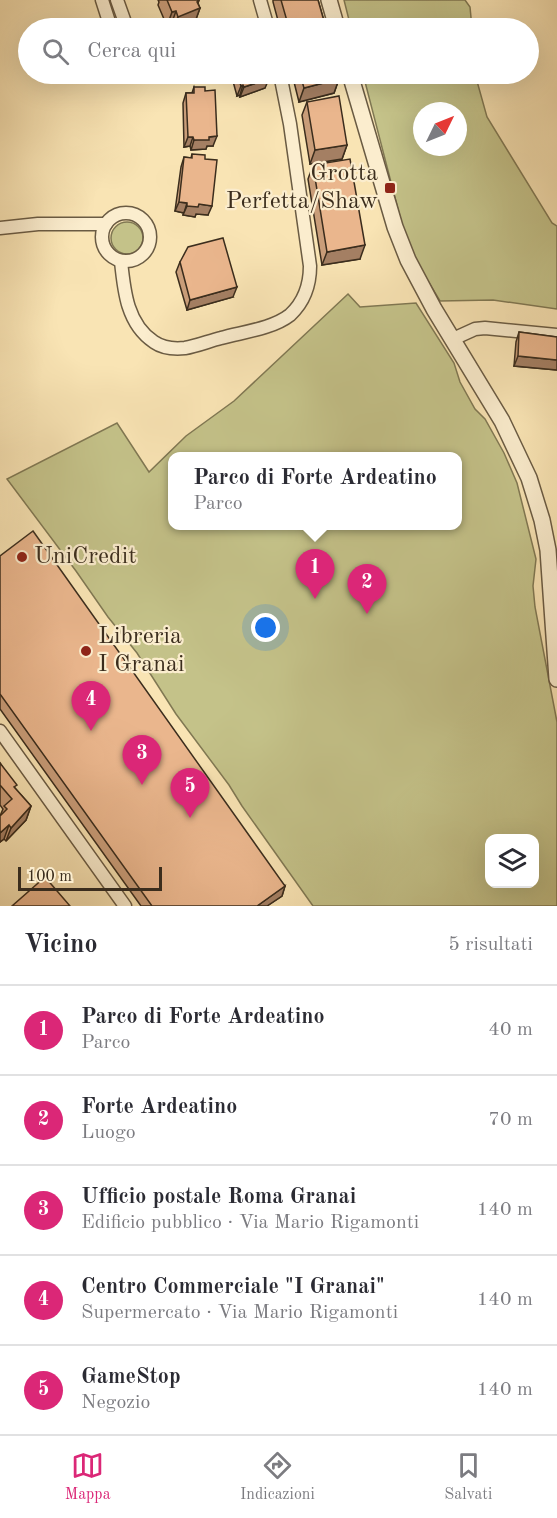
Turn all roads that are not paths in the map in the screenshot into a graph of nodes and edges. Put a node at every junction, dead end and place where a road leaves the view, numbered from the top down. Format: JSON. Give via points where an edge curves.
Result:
{"nodes":[{"id":1,"x":102,"y":0,"type":"edge"},
{"id":2,"x":117,"y":0,"type":"edge"},
{"id":3,"x":260,"y":0,"type":"edge"},
{"id":4,"x":328,"y":0,"type":"edge"},
{"id":5,"x":108,"y":18,"type":"edge"},
{"id":6,"x":123,"y":18,"type":"edge"},
{"id":7,"x":265,"y":18,"type":"edge"},
{"id":8,"x":334,"y":18,"type":"edge"},
{"id":9,"x":282,"y":84,"type":"edge"},
{"id":10,"x":353,"y":84,"type":"edge"},
{"id":11,"x":106,"y":224,"type":"junction"},
{"id":12,"x":0,"y":228,"type":"edge"},
{"id":13,"x":121,"y":261,"type":"junction"},
{"id":14,"x":557,"y":335,"type":"edge"},
{"id":15,"x":453,"y":339,"type":"junction"},
{"id":16,"x":552,"y":550,"type":"edge"},
{"id":17,"x":557,"y":679,"type":"edge"},
{"id":18,"x":0,"y":731,"type":"edge"},
{"id":19,"x":125,"y":906,"type":"edge"}],
"edges":[{"from":1,"to":5,"type":"street"},
{"from":2,"to":6,"type":"street"},
{"from":3,"to":7,"type":"street"},
{"from":4,"to":8,"type":"street"},
{"from":9,"to":13,"type":"street","via":[[310,266],[309,283],[298,306],[288,316],[268,325],[186,348],[162,346],[142,332],[133,318]]},
{"from":10,"to":15,"type":"street","via":[[400,242]]},
{"from":11,"to":12,"type":"street"},
{"from":11,"to":13,"type":"street","via":[[103,246],[110,256]]},
{"from":11,"to":13,"type":"street","via":[[114,216],[126,213],[137,215],[149,228],[151,240],[143,255],[133,261]]},
{"from":14,"to":15,"type":"street","via":[[486,328]]},
{"from":15,"to":16,"type":"street","via":[[519,454]]},
{"from":16,"to":17,"type":"street"},
{"from":18,"to":19,"type":"street"}]}
